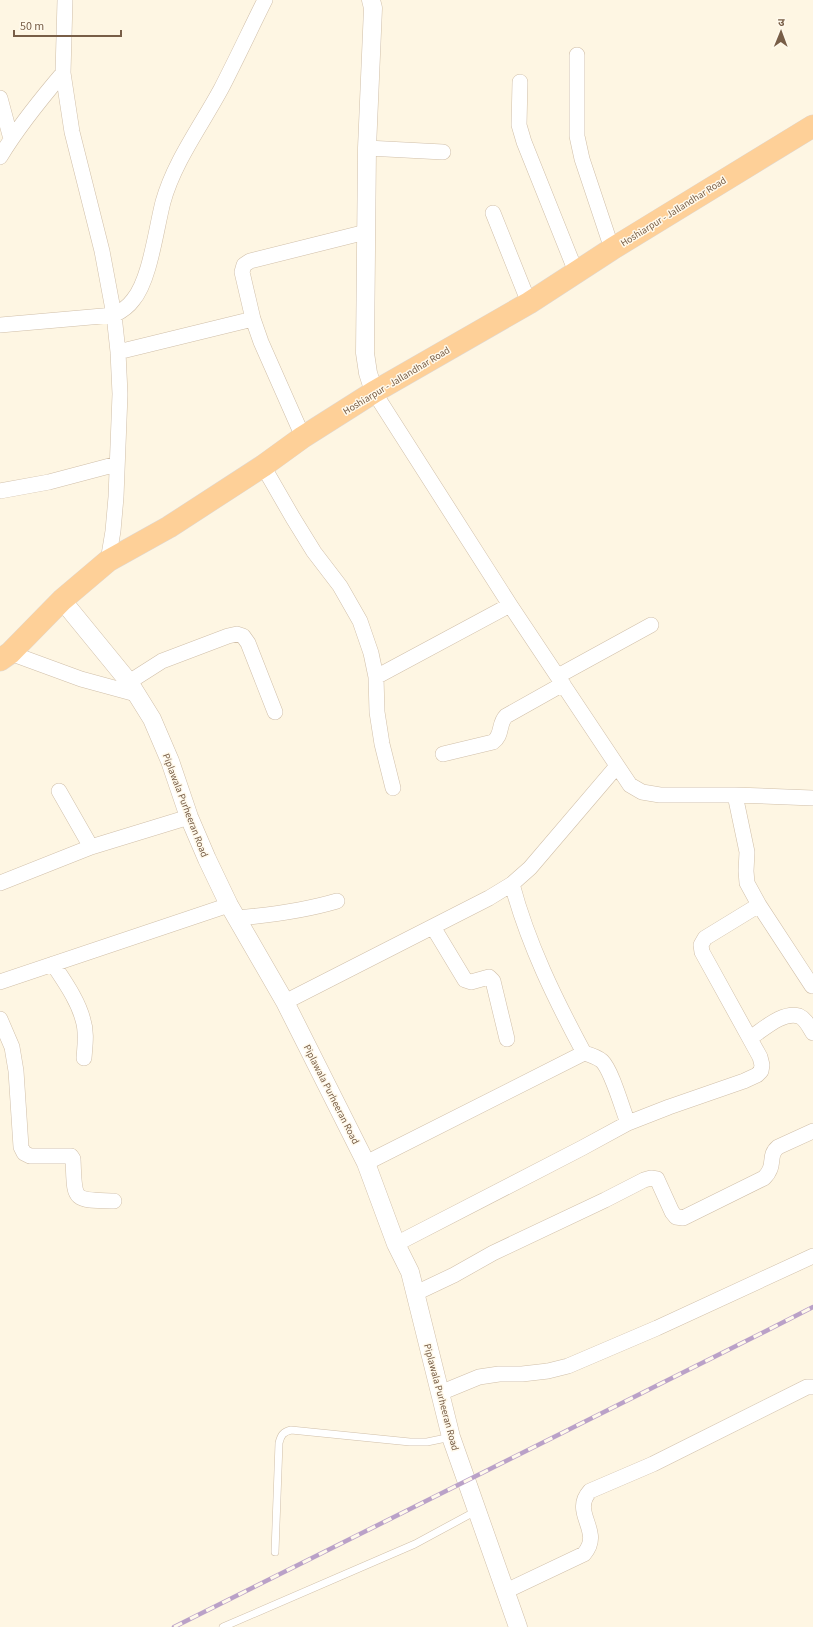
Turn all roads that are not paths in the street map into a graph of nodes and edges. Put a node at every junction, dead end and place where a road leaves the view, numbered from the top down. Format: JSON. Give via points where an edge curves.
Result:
{"nodes":[{"id":1,"x":65,"y":0,"type":"edge"},
{"id":2,"x":265,"y":0,"type":"edge"},
{"id":3,"x":371,"y":0,"type":"edge"},
{"id":4,"x":577,"y":55,"type":"dead end"},
{"id":5,"x":63,"y":73,"type":"junction"},
{"id":6,"x":520,"y":82,"type":"dead end"},
{"id":7,"x":1,"y":105,"type":"edge"},
{"id":8,"x":813,"y":126,"type":"edge"},
{"id":9,"x":11,"y":139,"type":"junction"},
{"id":10,"x":367,"y":148,"type":"junction"},
{"id":11,"x":443,"y":152,"type":"dead end"},
{"id":12,"x":0,"y":157,"type":"edge"},
{"id":13,"x":493,"y":213,"type":"dead end"},
{"id":14,"x":366,"y":232,"type":"junction"},
{"id":15,"x":612,"y":249,"type":"junction"},
{"id":16,"x":576,"y":272,"type":"junction"},
{"id":17,"x":529,"y":303,"type":"junction"},
{"id":18,"x":114,"y":315,"type":"junction"},
{"id":19,"x":253,"y":319,"type":"junction"},
{"id":20,"x":0,"y":325,"type":"edge"},
{"id":21,"x":118,"y":352,"type":"junction"},
{"id":22,"x":374,"y":392,"type":"junction"},
{"id":23,"x":303,"y":437,"type":"junction"},
{"id":24,"x":117,"y":464,"type":"junction"},
{"id":25,"x":263,"y":466,"type":"junction"},
{"id":26,"x":0,"y":491,"type":"edge"},
{"id":27,"x":108,"y":561,"type":"junction"},
{"id":28,"x":62,"y":600,"type":"junction"},
{"id":29,"x":510,"y":605,"type":"junction"},
{"id":30,"x":651,"y":625,"type":"dead end"},
{"id":31,"x":5,"y":657,"type":"edge"},
{"id":32,"x":376,"y":677,"type":"junction"},
{"id":33,"x":560,"y":680,"type":"junction"},
{"id":34,"x":133,"y":688,"type":"junction"},
{"id":35,"x":275,"y":712,"type":"dead end"},
{"id":36,"x":443,"y":754,"type":"dead end"},
{"id":37,"x":617,"y":766,"type":"junction"},
{"id":38,"x":393,"y":788,"type":"dead end"},
{"id":39,"x":59,"y":791,"type":"dead end"},
{"id":40,"x":735,"y":795,"type":"junction"},
{"id":41,"x":813,"y":798,"type":"edge"},
{"id":42,"x":189,"y":817,"type":"junction"},
{"id":43,"x":92,"y":847,"type":"junction"},
{"id":44,"x":0,"y":883,"type":"edge"},
{"id":45,"x":512,"y":884,"type":"junction"},
{"id":46,"x":337,"y":901,"type":"dead end"},
{"id":47,"x":759,"y":905,"type":"junction"},
{"id":48,"x":233,"y":912,"type":"junction"},
{"id":49,"x":433,"y":926,"type":"junction"},
{"id":50,"x":54,"y":964,"type":"junction"},
{"id":51,"x":0,"y":982,"type":"edge"},
{"id":52,"x":812,"y":986,"type":"edge"},
{"id":53,"x":285,"y":1002,"type":"junction"},
{"id":54,"x":0,"y":1019,"type":"edge"},
{"id":55,"x":813,"y":1033,"type":"edge"},
{"id":56,"x":750,"y":1038,"type":"junction"},
{"id":57,"x":507,"y":1039,"type":"dead end"},
{"id":58,"x":584,"y":1053,"type":"junction"},
{"id":59,"x":84,"y":1058,"type":"dead end"},
{"id":60,"x":628,"y":1123,"type":"junction"},
{"id":61,"x":813,"y":1132,"type":"edge"},
{"id":62,"x":366,"y":1163,"type":"junction"},
{"id":63,"x":114,"y":1200,"type":"dead end"},
{"id":64,"x":396,"y":1244,"type":"junction"},
{"id":65,"x":813,"y":1256,"type":"edge"},
{"id":66,"x":416,"y":1293,"type":"junction"},
{"id":67,"x":813,"y":1387,"type":"edge"},
{"id":68,"x":440,"y":1393,"type":"junction"},
{"id":69,"x":451,"y":1437,"type":"junction"},
{"id":70,"x":476,"y":1511,"type":"junction"},
{"id":71,"x":275,"y":1552,"type":"dead end"},
{"id":72,"x":506,"y":1591,"type":"junction"},
{"id":73,"x":223,"y":1627,"type":"edge"},
{"id":74,"x":518,"y":1627,"type":"edge"}],
"edges":[{"from":1,"to":5,"type":"street"},
{"from":2,"to":18,"type":"street","via":[[221,89],[173,176],[142,284],[125,309]]},
{"from":3,"to":10,"type":"street","via":[[373,8]]},
{"from":4,"to":15,"type":"street","via":[[578,136],[582,160]]},
{"from":5,"to":9,"type":"street"},
{"from":5,"to":18,"type":"street","via":[[72,132],[100,244]]},
{"from":6,"to":16,"type":"street","via":[[519,125],[522,137]]},
{"from":7,"to":9,"type":"street"},
{"from":8,"to":15,"type":"highway","name":"Hoshiarpur - Jallandhar Road"},
{"from":9,"to":12,"type":"street"},
{"from":10,"to":11,"type":"street"},
{"from":10,"to":14,"type":"street"},
{"from":13,"to":17,"type":"street"},
{"from":14,"to":19,"type":"street","via":[[250,261],[244,265],[242,272]]},
{"from":14,"to":22,"type":"street","via":[[365,353]]},
{"from":15,"to":16,"type":"highway","name":"Hoshiarpur - Jallandhar Road"},
{"from":16,"to":17,"type":"highway","name":"Hoshiarpur - Jallandhar Road"},
{"from":17,"to":22,"type":"highway","name":"Hoshiarpur - Jallandhar Road"},
{"from":18,"to":20,"type":"street"},
{"from":18,"to":21,"type":"street"},
{"from":19,"to":21,"type":"street"},
{"from":19,"to":23,"type":"street","via":[[263,348]]},
{"from":21,"to":24,"type":"street","via":[[120,394]]},
{"from":22,"to":23,"type":"highway","name":"Hoshiarpur - Jallandhar Road"},
{"from":22,"to":29,"type":"street"},
{"from":23,"to":25,"type":"highway","name":"Hoshiarpur - Jallandhar Road"},
{"from":24,"to":26,"type":"street","via":[[50,482]]},
{"from":24,"to":27,"type":"street","via":[[113,531]]},
{"from":25,"to":27,"type":"highway","name":"Hoshiarpur - Jallandhar Road","via":[[169,526]]},
{"from":25,"to":32,"type":"street","via":[[314,552],[340,586],[360,621]]},
{"from":27,"to":28,"type":"highway","name":"Hoshiarpur - Jallandhar Road"},
{"from":28,"to":31,"type":"highway","name":"Hoshiarpur - Jallandhar Road"},
{"from":28,"to":34,"type":"street","name":"Piplawala Purheeran Road"},
{"from":29,"to":32,"type":"street"},
{"from":29,"to":33,"type":"street"},
{"from":30,"to":33,"type":"street"},
{"from":31,"to":34,"type":"street","via":[[81,679]]},
{"from":32,"to":38,"type":"street","via":[[377,712]]},
{"from":33,"to":36,"type":"street","via":[[502,719],[498,738],[493,742]]},
{"from":33,"to":37,"type":"street"},
{"from":34,"to":35,"type":"street","via":[[162,661],[237,634],[243,636],[248,643]]},
{"from":34,"to":42,"type":"street","name":"Piplawala Purheeran Road","via":[[152,719],[170,761]]},
{"from":37,"to":40,"type":"street","via":[[630,785],[642,792],[660,795]]},
{"from":37,"to":45,"type":"street","via":[[530,868]]},
{"from":39,"to":43,"type":"street"},
{"from":40,"to":41,"type":"street"},
{"from":40,"to":47,"type":"street","via":[[747,852],[746,877]]},
{"from":42,"to":43,"type":"street"},
{"from":42,"to":48,"type":"street","name":"Piplawala Purheeran Road"},
{"from":43,"to":44,"type":"street"},
{"from":45,"to":49,"type":"street"},
{"from":45,"to":58,"type":"street","via":[[519,913],[548,984]]},
{"from":46,"to":48,"type":"street","via":[[295,912]]},
{"from":47,"to":52,"type":"street"},
{"from":47,"to":56,"type":"street","via":[[705,938],[701,945],[702,952]]},
{"from":48,"to":50,"type":"street"},
{"from":48,"to":53,"type":"street","name":"Piplawala Purheeran Road"},
{"from":49,"to":53,"type":"street"},
{"from":49,"to":57,"type":"street","via":[[465,980],[472,982],[489,977],[493,981]]},
{"from":50,"to":51,"type":"street"},
{"from":50,"to":59,"type":"street","via":[[80,1009],[84,1021]]},
{"from":53,"to":62,"type":"street","name":"Piplawala Purheeran Road"},
{"from":54,"to":63,"type":"street","via":[[12,1047],[21,1146],[24,1153],[30,1156],[71,1156],[77,1195],[86,1200]]},
{"from":55,"to":56,"type":"street","via":[[800,1016],[790,1015]]},
{"from":56,"to":60,"type":"street","via":[[762,1065],[757,1075]]},
{"from":58,"to":60,"type":"street","via":[[595,1056],[609,1071]]},
{"from":58,"to":62,"type":"street"},
{"from":60,"to":64,"type":"street"},
{"from":61,"to":66,"type":"street","via":[[778,1147],[772,1156],[769,1172],[764,1178],[683,1218],[676,1217],[672,1212],[657,1179],[651,1178],[493,1253]]},
{"from":62,"to":64,"type":"street","name":"Piplawala Purheeran Road"},
{"from":64,"to":66,"type":"street","name":"Piplawala Purheeran Road","via":[[410,1272]]},
{"from":65,"to":68,"type":"street","via":[[568,1366],[548,1371],[479,1378]]},
{"from":66,"to":68,"type":"street","name":"Piplawala Purheeran Road"},
{"from":67,"to":72,"type":"street","via":[[807,1387],[653,1464],[590,1491],[582,1504],[590,1529],[590,1547],[584,1554]]},
{"from":68,"to":69,"type":"street","name":"Piplawala Purheeran Road"},
{"from":69,"to":70,"type":"street","name":"Piplawala Purheeran Road"},
{"from":69,"to":71,"type":"lane","via":[[428,1442],[410,1442],[291,1430],[284,1432],[279,1443]]},
{"from":70,"to":72,"type":"street","name":"Piplawala Purheeran Road"},
{"from":70,"to":73,"type":"lane","via":[[415,1544]]},
{"from":72,"to":74,"type":"street","name":"Piplawala Purheeran Road"}]}
